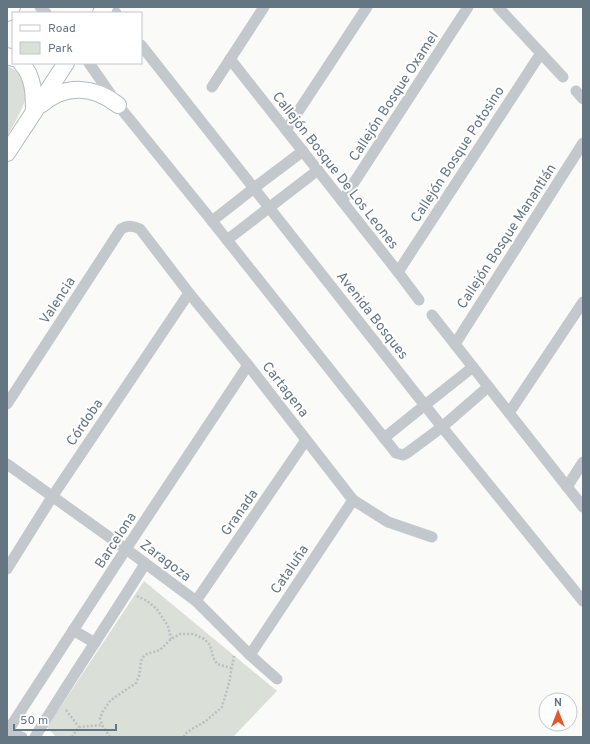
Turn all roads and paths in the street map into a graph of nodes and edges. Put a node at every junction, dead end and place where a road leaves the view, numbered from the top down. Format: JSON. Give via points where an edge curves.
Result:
{"nodes":[{"id":1,"x":12,"y":7,"type":"edge"},
{"id":2,"x":264,"y":7,"type":"edge"},
{"id":3,"x":367,"y":7,"type":"edge"},
{"id":4,"x":468,"y":7,"type":"edge"},
{"id":5,"x":498,"y":7,"type":"edge"},
{"id":6,"x":7,"y":13,"type":"edge"},
{"id":7,"x":142,"y":46,"type":"edge"},
{"id":8,"x":541,"y":53,"type":"junction"},
{"id":9,"x":230,"y":59,"type":"junction"},
{"id":10,"x":22,"y":64,"type":"edge"},
{"id":11,"x":65,"y":64,"type":"edge"},
{"id":12,"x":90,"y":64,"type":"edge"},
{"id":13,"x":563,"y":78,"type":"dead end"},
{"id":14,"x":212,"y":87,"type":"dead end"},
{"id":15,"x":118,"y":105,"type":"junction"},
{"id":16,"x":34,"y":112,"type":"junction"},
{"id":17,"x":286,"y":130,"type":"junction"},
{"id":18,"x":583,"y":143,"type":"edge"},
{"id":19,"x":303,"y":151,"type":"junction"},
{"id":20,"x":7,"y":153,"type":"edge"},
{"id":21,"x":318,"y":170,"type":"junction"},
{"id":22,"x":254,"y":188,"type":"junction"},
{"id":23,"x":342,"y":201,"type":"junction"},
{"id":24,"x":270,"y":208,"type":"junction"},
{"id":25,"x":212,"y":221,"type":"junction"},
{"id":26,"x":140,"y":228,"type":"joint"},
{"id":27,"x":227,"y":240,"type":"junction"},
{"id":28,"x":398,"y":272,"type":"junction"},
{"id":29,"x":188,"y":293,"type":"junction"},
{"id":30,"x":419,"y":300,"type":"dead end"},
{"id":31,"x":583,"y":302,"type":"edge"},
{"id":32,"x":432,"y":315,"type":"dead end"},
{"id":33,"x":455,"y":344,"type":"junction"},
{"id":34,"x":248,"y":365,"type":"junction"},
{"id":35,"x":473,"y":367,"type":"junction"},
{"id":36,"x":488,"y":387,"type":"junction"},
{"id":37,"x":7,"y":404,"type":"edge"},
{"id":38,"x":424,"y":405,"type":"junction"},
{"id":39,"x":509,"y":414,"type":"junction"},
{"id":40,"x":442,"y":427,"type":"junction"},
{"id":41,"x":384,"y":438,"type":"junction"},
{"id":42,"x":306,"y":440,"type":"junction"},
{"id":43,"x":583,"y":462,"type":"edge"},
{"id":44,"x":7,"y":464,"type":"edge"},
{"id":45,"x":567,"y":487,"type":"junction"},
{"id":46,"x":52,"y":497,"type":"junction"},
{"id":47,"x":353,"y":500,"type":"junction"},
{"id":48,"x":583,"y":507,"type":"edge"},
{"id":49,"x":432,"y":537,"type":"dead end"},
{"id":50,"x":126,"y":549,"type":"junction"},
{"id":51,"x":145,"y":564,"type":"junction"},
{"id":52,"x":7,"y":569,"type":"edge"},
{"id":53,"x":127,"y":592,"type":"junction"},
{"id":54,"x":196,"y":601,"type":"junction"},
{"id":55,"x":583,"y":601,"type":"edge"},
{"id":56,"x":73,"y":630,"type":"junction"},
{"id":57,"x":171,"y":639,"type":"junction"},
{"id":58,"x":235,"y":641,"type":"junction"},
{"id":59,"x":95,"y":644,"type":"junction"},
{"id":60,"x":250,"y":655,"type":"junction"},
{"id":61,"x":231,"y":668,"type":"junction"},
{"id":62,"x":276,"y":679,"type":"dead end"},
{"id":63,"x":58,"y":699,"type":"junction"},
{"id":64,"x":102,"y":725,"type":"junction"},
{"id":65,"x":79,"y":727,"type":"junction"},
{"id":66,"x":7,"y":733,"type":"edge"},
{"id":67,"x":22,"y":737,"type":"edge"},
{"id":68,"x":35,"y":737,"type":"edge"},
{"id":69,"x":72,"y":737,"type":"edge"},
{"id":70,"x":110,"y":737,"type":"edge"},
{"id":71,"x":184,"y":737,"type":"edge"}],
"edges":[{"from":1,"to":6,"type":"street"},
{"from":2,"to":9,"type":"street"},
{"from":3,"to":17,"type":"street"},
{"from":4,"to":23,"type":"street","name":"Callejón Bosque Oxamel"},
{"from":5,"to":8,"type":"street"},
{"from":7,"to":22,"type":"street","name":"Avenida Bosques"},
{"from":8,"to":13,"type":"street"},
{"from":8,"to":28,"type":"street","name":"Callejón Bosque Potosino"},
{"from":9,"to":14,"type":"street"},
{"from":9,"to":17,"type":"street","name":"Callejón Bosque De Los Leones"},
{"from":10,"to":16,"type":"street","via":[[31,80]]},
{"from":11,"to":16,"type":"street"},
{"from":12,"to":15,"type":"street"},
{"from":15,"to":16,"type":"street","via":[[103,94],[75,90],[56,94]]},
{"from":15,"to":25,"type":"street"},
{"from":16,"to":20,"type":"street"},
{"from":17,"to":19,"type":"street","name":"Callejón Bosque De Los Leones"},
{"from":18,"to":33,"type":"street","name":"Callejón Bosque Manantlán"},
{"from":19,"to":21,"type":"street","name":"Callejón Bosque De Los Leones"},
{"from":19,"to":22,"type":"street"},
{"from":21,"to":23,"type":"street","name":"Callejón Bosque De Los Leones"},
{"from":21,"to":24,"type":"street"},
{"from":22,"to":24,"type":"street","name":"Avenida Bosques"},
{"from":22,"to":25,"type":"street"},
{"from":23,"to":28,"type":"street","name":"Callejón Bosque De Los Leones"},
{"from":24,"to":27,"type":"street"},
{"from":24,"to":38,"type":"street","name":"Avenida Bosques"},
{"from":25,"to":27,"type":"street"},
{"from":26,"to":29,"type":"street","name":"Cartagena"},
{"from":26,"to":37,"type":"street","name":"Valencia","via":[[126,226],[121,229]]},
{"from":27,"to":41,"type":"street"},
{"from":28,"to":30,"type":"street","name":"Callejón Bosque De Los Leones"},
{"from":29,"to":34,"type":"street","name":"Cartagena"},
{"from":29,"to":46,"type":"street","name":"Córdoba"},
{"from":31,"to":39,"type":"street"},
{"from":32,"to":33,"type":"street"},
{"from":33,"to":35,"type":"street"},
{"from":34,"to":42,"type":"street","name":"Cartagena"},
{"from":34,"to":50,"type":"street","name":"Barcelona"},
{"from":35,"to":36,"type":"street"},
{"from":35,"to":38,"type":"street"},
{"from":36,"to":39,"type":"street"},
{"from":36,"to":40,"type":"street"},
{"from":38,"to":40,"type":"street","name":"Avenida Bosques"},
{"from":38,"to":41,"type":"street"},
{"from":39,"to":45,"type":"street"},
{"from":40,"to":41,"type":"street","via":[[403,455],[396,453]]},
{"from":40,"to":55,"type":"street","name":"Avenida Bosques"},
{"from":42,"to":47,"type":"street","name":"Cartagena"},
{"from":42,"to":54,"type":"street","name":"Granada"},
{"from":43,"to":45,"type":"street"},
{"from":44,"to":46,"type":"street","name":"Zaragoza"},
{"from":45,"to":48,"type":"street"},
{"from":46,"to":50,"type":"street","name":"Zaragoza"},
{"from":46,"to":52,"type":"street","name":"Córdoba"},
{"from":47,"to":49,"type":"street","name":"Cartagena","via":[[388,522]]},
{"from":47,"to":60,"type":"street","name":"Cataluña"},
{"from":50,"to":51,"type":"street","name":"Zaragoza"},
{"from":50,"to":56,"type":"street","name":"Barcelona"},
{"from":51,"to":53,"type":"street"},
{"from":51,"to":54,"type":"street","name":"Zaragoza"},
{"from":53,"to":57,"type":"path","via":[[156,608],[168,626]]},
{"from":53,"to":59,"type":"street"},
{"from":54,"to":58,"type":"street","name":"Zaragoza"},
{"from":56,"to":59,"type":"street"},
{"from":56,"to":66,"type":"street","name":"Barcelona"},
{"from":57,"to":61,"type":"path","via":[[180,634],[193,634],[204,639],[210,646],[217,664]]},
{"from":57,"to":64,"type":"path","via":[[160,650],[142,658],[136,683],[111,700],[100,718]]},
{"from":58,"to":60,"type":"street","name":"Zaragoza"},
{"from":58,"to":61,"type":"path"},
{"from":59,"to":63,"type":"street"},
{"from":60,"to":62,"type":"street","name":"Zaragoza"},
{"from":61,"to":71,"type":"path","via":[[222,707]]},
{"from":63,"to":65,"type":"path"},
{"from":63,"to":68,"type":"street"},
{"from":64,"to":65,"type":"path"},
{"from":64,"to":70,"type":"path"},
{"from":65,"to":69,"type":"path"},
{"from":66,"to":67,"type":"street"}]}
